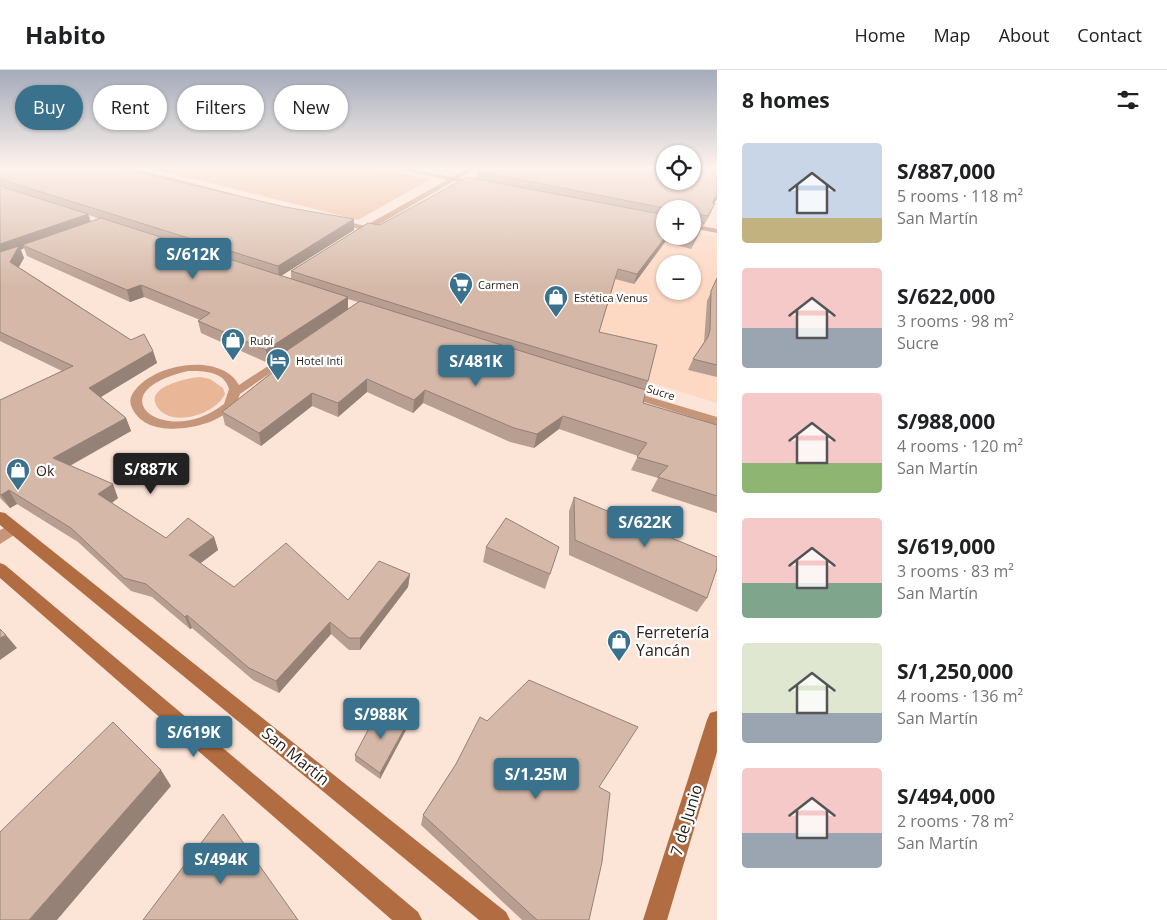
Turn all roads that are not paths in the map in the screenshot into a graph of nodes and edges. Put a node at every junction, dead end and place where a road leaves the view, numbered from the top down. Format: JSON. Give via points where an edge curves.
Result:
{"nodes":[{"id":1,"x":402,"y":208,"type":"edge"},
{"id":2,"x":332,"y":220,"type":"edge"},
{"id":3,"x":365,"y":228,"type":"junction"},
{"id":4,"x":701,"y":228,"type":"edge"},
{"id":5,"x":717,"y":231,"type":"edge"},
{"id":6,"x":348,"y":239,"type":"edge"},
{"id":7,"x":301,"y":347,"type":"edge"},
{"id":8,"x":613,"y":389,"type":"edge"},
{"id":9,"x":236,"y":392,"type":"junction"},
{"id":10,"x":717,"y":421,"type":"edge"},
{"id":11,"x":5,"y":528,"type":"edge"},
{"id":12,"x":0,"y":569,"type":"edge"},
{"id":13,"x":717,"y":720,"type":"edge"},
{"id":14,"x":410,"y":920,"type":"edge"},
{"id":15,"x":498,"y":920,"type":"edge"},
{"id":16,"x":655,"y":920,"type":"edge"}],
"edges":[{"from":1,"to":3,"type":"street"},
{"from":2,"to":3,"type":"street"},
{"from":3,"to":6,"type":"street"},
{"from":4,"to":5,"type":"street"},
{"from":7,"to":9,"type":"street"},
{"from":8,"to":10,"type":"street","name":"Sucre"},
{"from":9,"to":9,"type":"street","via":[[233,401],[211,418],[177,425],[147,419],[139,412],[136,403],[138,393],[153,380],[188,368],[222,373],[234,383]]},
{"from":11,"to":15,"type":"main road","name":"San Martín"},
{"from":12,"to":14,"type":"main road"},
{"from":13,"to":16,"type":"main road","name":"7 de Junio"}]}
